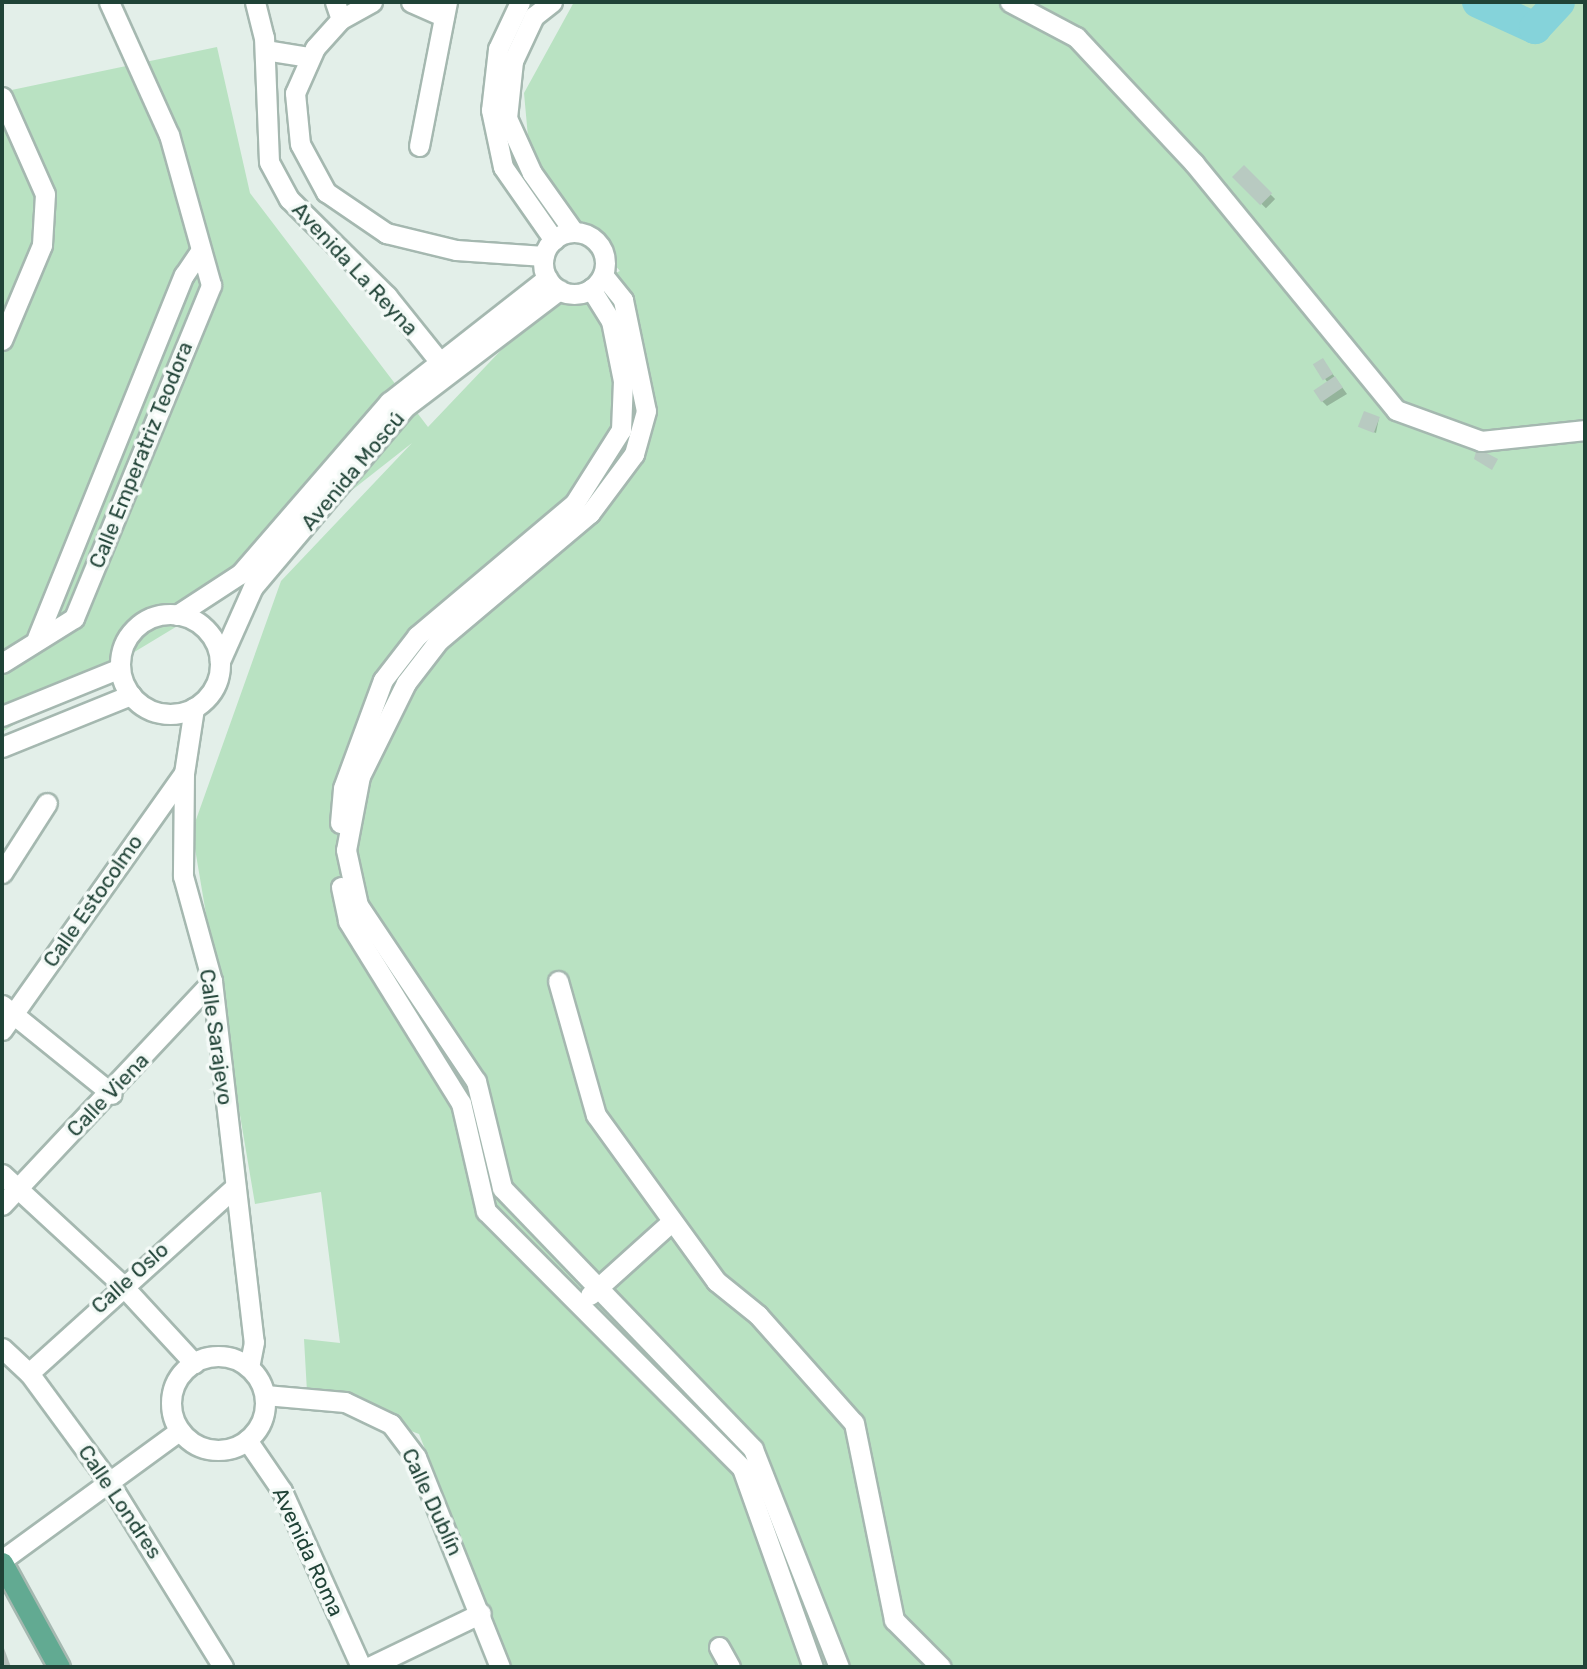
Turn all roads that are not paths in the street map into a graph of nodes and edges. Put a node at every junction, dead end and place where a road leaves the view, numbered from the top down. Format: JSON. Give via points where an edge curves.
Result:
{"nodes":[{"id":1,"x":109,"y":2,"type":"edge"},
{"id":2,"x":255,"y":2,"type":"edge"},
{"id":3,"x":372,"y":2,"type":"edge"},
{"id":4,"x":411,"y":2,"type":"edge"},
{"id":5,"x":520,"y":2,"type":"edge"},
{"id":6,"x":552,"y":2,"type":"edge"},
{"id":7,"x":1010,"y":2,"type":"edge"},
{"id":8,"x":446,"y":9,"type":"edge"},
{"id":9,"x":338,"y":10,"type":"edge"},
{"id":10,"x":265,"y":50,"type":"junction"},
{"id":11,"x":309,"y":57,"type":"junction"},
{"id":12,"x":2,"y":97,"type":"edge"},
{"id":13,"x":419,"y":146,"type":"dead end"},
{"id":14,"x":335,"y":198,"type":"junction"},
{"id":15,"x":315,"y":224,"type":"junction"},
{"id":16,"x":574,"y":232,"type":"junction"},
{"id":17,"x":549,"y":248,"type":"junction"},
{"id":18,"x":200,"y":251,"type":"junction"},
{"id":19,"x":597,"y":282,"type":"junction"},
{"id":20,"x":553,"y":284,"type":"junction"},
{"id":21,"x":2,"y":340,"type":"edge"},
{"id":22,"x":439,"y":361,"type":"junction"},
{"id":23,"x":1585,"y":430,"type":"edge"},
{"id":24,"x":330,"y":482,"type":"junction"},
{"id":25,"x":557,"y":529,"type":"junction"},
{"id":26,"x":246,"y":581,"type":"junction"},
{"id":27,"x":177,"y":615,"type":"junction"},
{"id":28,"x":417,"y":636,"type":"junction"},
{"id":29,"x":37,"y":638,"type":"junction"},
{"id":30,"x":431,"y":650,"type":"junction"},
{"id":31,"x":220,"y":661,"type":"junction"},
{"id":32,"x":2,"y":663,"type":"edge"},
{"id":33,"x":120,"y":668,"type":"junction"},
{"id":34,"x":131,"y":695,"type":"junction"},
{"id":35,"x":194,"y":708,"type":"junction"},
{"id":36,"x":2,"y":716,"type":"edge"},
{"id":37,"x":2,"y":747,"type":"edge"},
{"id":38,"x":184,"y":773,"type":"junction"},
{"id":39,"x":47,"y":803,"type":"dead end"},
{"id":40,"x":2,"y":873,"type":"edge"},
{"id":41,"x":397,"y":979,"type":"junction"},
{"id":42,"x":212,"y":981,"type":"junction"},
{"id":43,"x":558,"y":981,"type":"dead end"},
{"id":44,"x":8,"y":1009,"type":"edge"},
{"id":45,"x":2,"y":1030,"type":"edge"},
{"id":46,"x":112,"y":1094,"type":"junction"},
{"id":47,"x":9,"y":1180,"type":"edge"},
{"id":48,"x":235,"y":1187,"type":"junction"},
{"id":49,"x":2,"y":1205,"type":"edge"},
{"id":50,"x":670,"y":1223,"type":"junction"},
{"id":51,"x":121,"y":1283,"type":"junction"},
{"id":52,"x":597,"y":1287,"type":"junction"},
{"id":53,"x":580,"y":1305,"type":"junction"},
{"id":54,"x":2,"y":1349,"type":"edge"},
{"id":55,"x":194,"y":1363,"type":"junction"},
{"id":56,"x":249,"y":1367,"type":"junction"},
{"id":57,"x":29,"y":1373,"type":"junction"},
{"id":58,"x":265,"y":1395,"type":"junction"},
{"id":59,"x":180,"y":1430,"type":"junction"},
{"id":60,"x":247,"y":1440,"type":"junction"},
{"id":61,"x":107,"y":1479,"type":"junction"},
{"id":62,"x":2,"y":1561,"type":"edge"},
{"id":63,"x":481,"y":1613,"type":"junction"},
{"id":64,"x":719,"y":1647,"type":"dead end"},
{"id":65,"x":935,"y":1665,"type":"edge"},
{"id":66,"x":59,"y":1667,"type":"edge"},
{"id":67,"x":223,"y":1667,"type":"edge"},
{"id":68,"x":361,"y":1667,"type":"edge"},
{"id":69,"x":369,"y":1667,"type":"edge"},
{"id":70,"x":500,"y":1667,"type":"edge"},
{"id":71,"x":730,"y":1667,"type":"edge"},
{"id":72,"x":813,"y":1667,"type":"edge"},
{"id":73,"x":839,"y":1667,"type":"edge"}],
"edges":[{"from":1,"to":18,"type":"street","name":"Calle Emperatriz Teodora","via":[[169,135]]},
{"from":2,"to":10,"type":"street","name":"Avenida La Reyna"},
{"from":3,"to":9,"type":"street","name":"Avenida La Reyna"},
{"from":4,"to":8,"type":"street"},
{"from":5,"to":17,"type":"street","via":[[498,49],[491,110],[503,167]]},
{"from":6,"to":16,"type":"street","via":[[534,16],[513,61],[508,118],[532,173]]},
{"from":7,"to":23,"type":"street","via":[[1076,37],[1194,163],[1396,410],[1480,442]]},
{"from":8,"to":13,"type":"street"},
{"from":9,"to":11,"type":"street","name":"Avenida La Reyna"},
{"from":10,"to":11,"type":"street"},
{"from":10,"to":15,"type":"street","name":"Avenida La Reyna","via":[[269,162],[289,199]]},
{"from":11,"to":14,"type":"street","name":"Avenida La Reyna","via":[[295,93],[300,144]]},
{"from":12,"to":21,"type":"street","via":[[45,194],[42,245]]},
{"from":14,"to":15,"type":"street"},
{"from":14,"to":17,"type":"street","name":"Avenida La Reyna","via":[[386,233],[456,250]]},
{"from":15,"to":22,"type":"street","name":"Avenida La Reyna","via":[[387,296]]},
{"from":16,"to":17,"type":"street"},
{"from":16,"to":19,"type":"street","via":[[599,245]]},
{"from":17,"to":20,"type":"street"},
{"from":18,"to":29,"type":"street","name":"Calle Emperatriz Teodora","via":[[184,275]]},
{"from":18,"to":29,"type":"street","name":"Calle Emperatriz Teodora","via":[[211,285],[74,618],[57,634]]},
{"from":19,"to":20,"type":"street"},
{"from":19,"to":25,"type":"street","via":[[611,321],[623,381],[621,430]]},
{"from":20,"to":22,"type":"street","name":"Avenida Moscú"},
{"from":20,"to":24,"type":"street","name":"Avenida Moscú","via":[[404,408]]},
{"from":22,"to":24,"type":"street","name":"Avenida Moscú","via":[[389,402]]},
{"from":24,"to":26,"type":"street","name":"Avenida Moscú"},
{"from":25,"to":28,"type":"street"},
{"from":25,"to":30,"type":"street"},
{"from":26,"to":27,"type":"street","name":"Avenida Moscú"},
{"from":26,"to":31,"type":"street","name":"Avenida Moscú"},
{"from":27,"to":31,"type":"street","via":[[209,631]]},
{"from":27,"to":33,"type":"street","via":[[137,626],[121,652]]},
{"from":28,"to":30,"type":"street"},
{"from":28,"to":41,"type":"street","via":[[383,680],[344,788],[336,865],[348,921]]},
{"from":29,"to":32,"type":"street","name":"Calle Emperatriz Teodora"},
{"from":30,"to":41,"type":"street","via":[[406,683],[360,776],[346,850],[358,905]]},
{"from":31,"to":35,"type":"street","via":[[214,688]]},
{"from":33,"to":34,"type":"street"},
{"from":33,"to":36,"type":"street"},
{"from":34,"to":35,"type":"street","via":[[160,713]]},
{"from":34,"to":37,"type":"street"},
{"from":35,"to":38,"type":"street","name":"Calle Sarajevo"},
{"from":38,"to":42,"type":"street","name":"Calle Sarajevo","via":[[183,876]]},
{"from":38,"to":44,"type":"street","name":"Calle Estocolmo"},
{"from":39,"to":40,"type":"street"},
{"from":41,"to":52,"type":"street","via":[[476,1081],[502,1188]]},
{"from":41,"to":53,"type":"street","via":[[461,1103],[486,1211]]},
{"from":42,"to":46,"type":"street","name":"Calle Viena"},
{"from":42,"to":48,"type":"street","name":"Calle Sarajevo"},
{"from":43,"to":50,"type":"street","via":[[596,1115]]},
{"from":44,"to":45,"type":"street","name":"Calle Estocolmo"},
{"from":44,"to":46,"type":"street"},
{"from":46,"to":47,"type":"street","name":"Calle Viena"},
{"from":47,"to":49,"type":"street","name":"Calle Viena"},
{"from":47,"to":51,"type":"street"},
{"from":48,"to":51,"type":"street","name":"Calle Oslo"},
{"from":48,"to":56,"type":"street","name":"Calle Sarajevo","via":[[254,1342]]},
{"from":50,"to":52,"type":"street"},
{"from":50,"to":65,"type":"street","via":[[716,1281],[758,1315],[854,1423],[894,1620]]},
{"from":51,"to":55,"type":"street"},
{"from":51,"to":57,"type":"street","name":"Calle Oslo"},
{"from":52,"to":53,"type":"street"},
{"from":52,"to":73,"type":"street","via":[[753,1449]]},
{"from":53,"to":72,"type":"street","via":[[742,1468]]},
{"from":54,"to":57,"type":"street","name":"Calle Londres"},
{"from":55,"to":56,"type":"street","via":[[222,1356]]},
{"from":55,"to":59,"type":"street","via":[[173,1394]]},
{"from":56,"to":58,"type":"street"},
{"from":57,"to":61,"type":"street","name":"Calle Londres"},
{"from":58,"to":60,"type":"street","via":[[262,1420]]},
{"from":58,"to":63,"type":"street","name":"Calle Dublín","via":[[345,1402],[391,1423],[416,1457]]},
{"from":59,"to":60,"type":"street","via":[[218,1450]]},
{"from":59,"to":61,"type":"street"},
{"from":60,"to":68,"type":"street","name":"Avenida Roma","via":[[282,1492]]},
{"from":61,"to":62,"type":"street"},
{"from":61,"to":67,"type":"street","name":"Calle Londres"},
{"from":62,"to":66,"type":"main road"},
{"from":63,"to":69,"type":"street"},
{"from":63,"to":70,"type":"street","name":"Calle Dublín"},
{"from":64,"to":71,"type":"street"}]}
